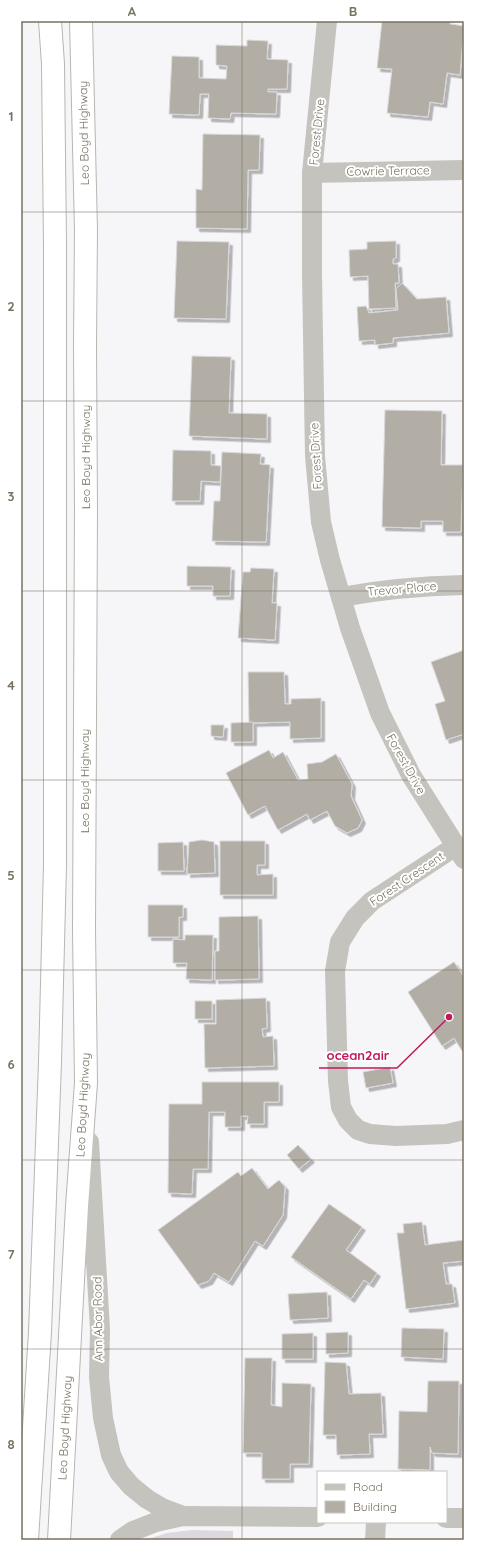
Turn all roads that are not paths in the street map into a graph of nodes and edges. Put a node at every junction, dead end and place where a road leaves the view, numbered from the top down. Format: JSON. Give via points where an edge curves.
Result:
{"nodes":[{"id":1,"x":50,"y":21,"type":"edge"},
{"id":2,"x":81,"y":21,"type":"edge"},
{"id":3,"x":327,"y":21,"type":"edge"},
{"id":4,"x":464,"y":170,"type":"edge"},
{"id":5,"x":312,"y":173,"type":"junction"},
{"id":6,"x":464,"y":585,"type":"edge"},
{"id":7,"x":341,"y":597,"type":"junction"},
{"id":8,"x":460,"y":852,"type":"edge"},
{"id":9,"x":86,"y":1083,"type":"junction"},
{"id":10,"x":464,"y":1130,"type":"edge"},
{"id":11,"x":184,"y":1516,"type":"junction"},
{"id":12,"x":317,"y":1517,"type":"edge"},
{"id":13,"x":447,"y":1518,"type":"edge"},
{"id":14,"x":464,"y":1518,"type":"edge"},
{"id":15,"x":376,"y":1523,"type":"edge"},
{"id":16,"x":27,"y":1540,"type":"edge"},
{"id":17,"x":59,"y":1540,"type":"edge"},
{"id":18,"x":120,"y":1540,"type":"edge"},
{"id":19,"x":375,"y":1540,"type":"edge"}],
"edges":[{"from":1,"to":16,"type":"highway","via":[[53,64],[55,245],[55,865],[40,1332]]},
{"from":2,"to":9,"type":"highway","name":"Leo Boyd Highway","via":[[86,230]]},
{"from":3,"to":5,"type":"street","name":"Forest Drive"},
{"from":4,"to":5,"type":"street","name":"Cowrie Terrace"},
{"from":5,"to":7,"type":"street","name":"Forest Drive","via":[[313,381],[318,496],[322,530]]},
{"from":6,"to":7,"type":"street","name":"Trevor Place","via":[[398,588]]},
{"from":7,"to":8,"type":"street","name":"Forest Drive","via":[[380,713],[411,775]]},
{"from":8,"to":10,"type":"street","name":"Forest Crescent","via":[[372,901],[355,918],[340,942],[335,971],[338,1081],[341,1107],[348,1120],[358,1130],[370,1134],[447,1134]]},
{"from":9,"to":11,"type":"street","name":"Ann Abor Road","via":[[100,1329],[99,1377],[103,1418],[111,1455],[131,1486],[164,1509]]},
{"from":9,"to":17,"type":"highway","name":"Leo Boyd Highway"},
{"from":11,"to":12,"type":"street","name":"Ann Abor Road"},
{"from":11,"to":18,"type":"street","name":"Ann Abor Road","via":[[156,1522],[133,1531]]},
{"from":13,"to":14,"type":"street"},
{"from":15,"to":19,"type":"street"}]}
